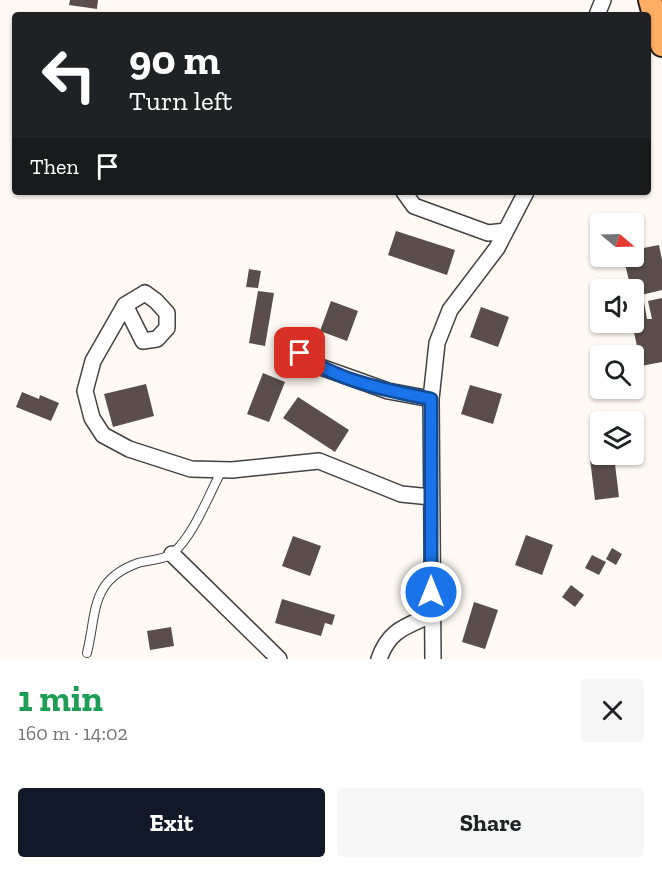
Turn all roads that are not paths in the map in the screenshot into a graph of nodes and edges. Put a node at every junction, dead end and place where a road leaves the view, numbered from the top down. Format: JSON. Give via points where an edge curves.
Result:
{"nodes":[{"id":1,"x":650,"y":0,"type":"edge"},
{"id":2,"x":662,"y":45,"type":"edge"},
{"id":3,"x":406,"y":195,"type":"edge"},
{"id":4,"x":524,"y":195,"type":"edge"},
{"id":5,"x":506,"y":231,"type":"junction"},
{"id":6,"x":125,"y":305,"type":"dead end"},
{"id":7,"x":286,"y":342,"type":"dead end"},
{"id":8,"x":431,"y":399,"type":"junction"},
{"id":9,"x":222,"y":470,"type":"junction"},
{"id":10,"x":431,"y":497,"type":"junction"},
{"id":11,"x":172,"y":555,"type":"junction"},
{"id":12,"x":431,"y":615,"type":"junction"},
{"id":13,"x":87,"y":652,"type":"dead end"},
{"id":14,"x":279,"y":659,"type":"edge"},
{"id":15,"x":379,"y":659,"type":"edge"},
{"id":16,"x":433,"y":659,"type":"edge"}],
"edges":[{"from":1,"to":2,"type":"main road"},
{"from":3,"to":5,"type":"street","via":[[414,206],[488,233]]},
{"from":4,"to":5,"type":"street"},
{"from":5,"to":8,"type":"street","via":[[450,310],[437,344]]},
{"from":6,"to":9,"type":"street","via":[[93,361],[85,391],[92,418],[103,435],[129,449],[191,469]]},
{"from":7,"to":8,"type":"street","via":[[315,365],[388,391]]},
{"from":8,"to":10,"type":"street"},
{"from":9,"to":10,"type":"street","via":[[319,461],[402,494]]},
{"from":9,"to":11,"type":"lane","via":[[192,528]]},
{"from":10,"to":12,"type":"street"},
{"from":11,"to":13,"type":"lane","via":[[124,568],[108,581],[95,601]]},
{"from":11,"to":14,"type":"street"},
{"from":12,"to":15,"type":"street","via":[[396,631],[383,646]]},
{"from":12,"to":16,"type":"street"}]}
